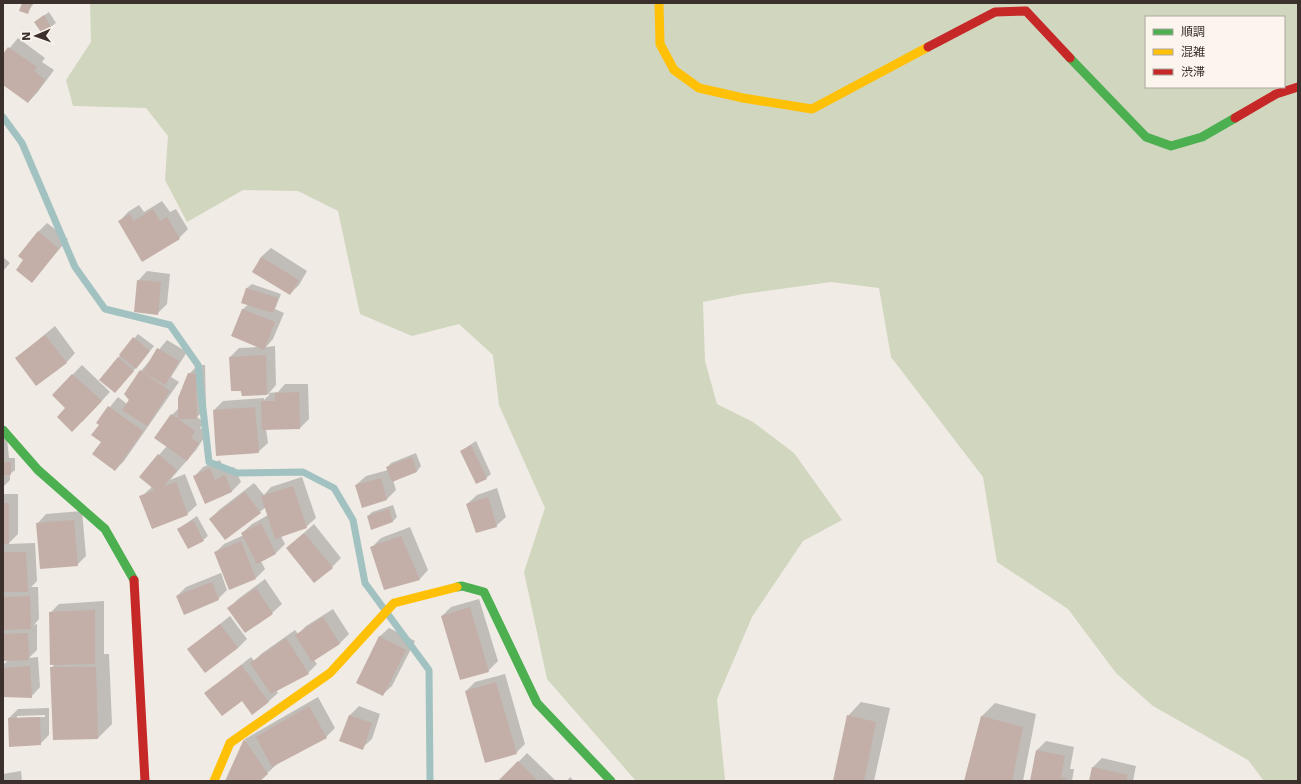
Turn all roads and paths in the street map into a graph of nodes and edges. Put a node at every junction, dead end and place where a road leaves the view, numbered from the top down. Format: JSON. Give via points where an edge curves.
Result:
{"nodes":[{"id":1,"x":659,"y":3,"type":"edge"},
{"id":2,"x":1298,"y":87,"type":"edge"},
{"id":3,"x":3,"y":430,"type":"edge"},
{"id":4,"x":145,"y":781,"type":"edge"},
{"id":5,"x":214,"y":781,"type":"edge"},
{"id":6,"x":612,"y":781,"type":"edge"}],
"edges":[{"from":1,"to":2,"type":"street","via":[[660,44],[674,70],[699,88],[812,109],[995,12],[1026,11],[1047,36],[1146,137],[1171,146],[1202,137],[1276,94]]},
{"from":3,"to":4,"type":"street","via":[[38,470],[105,529],[134,579]]},
{"from":5,"to":6,"type":"street","via":[[230,742],[330,673],[394,603],[462,586],[484,592],[537,704]]}]}
